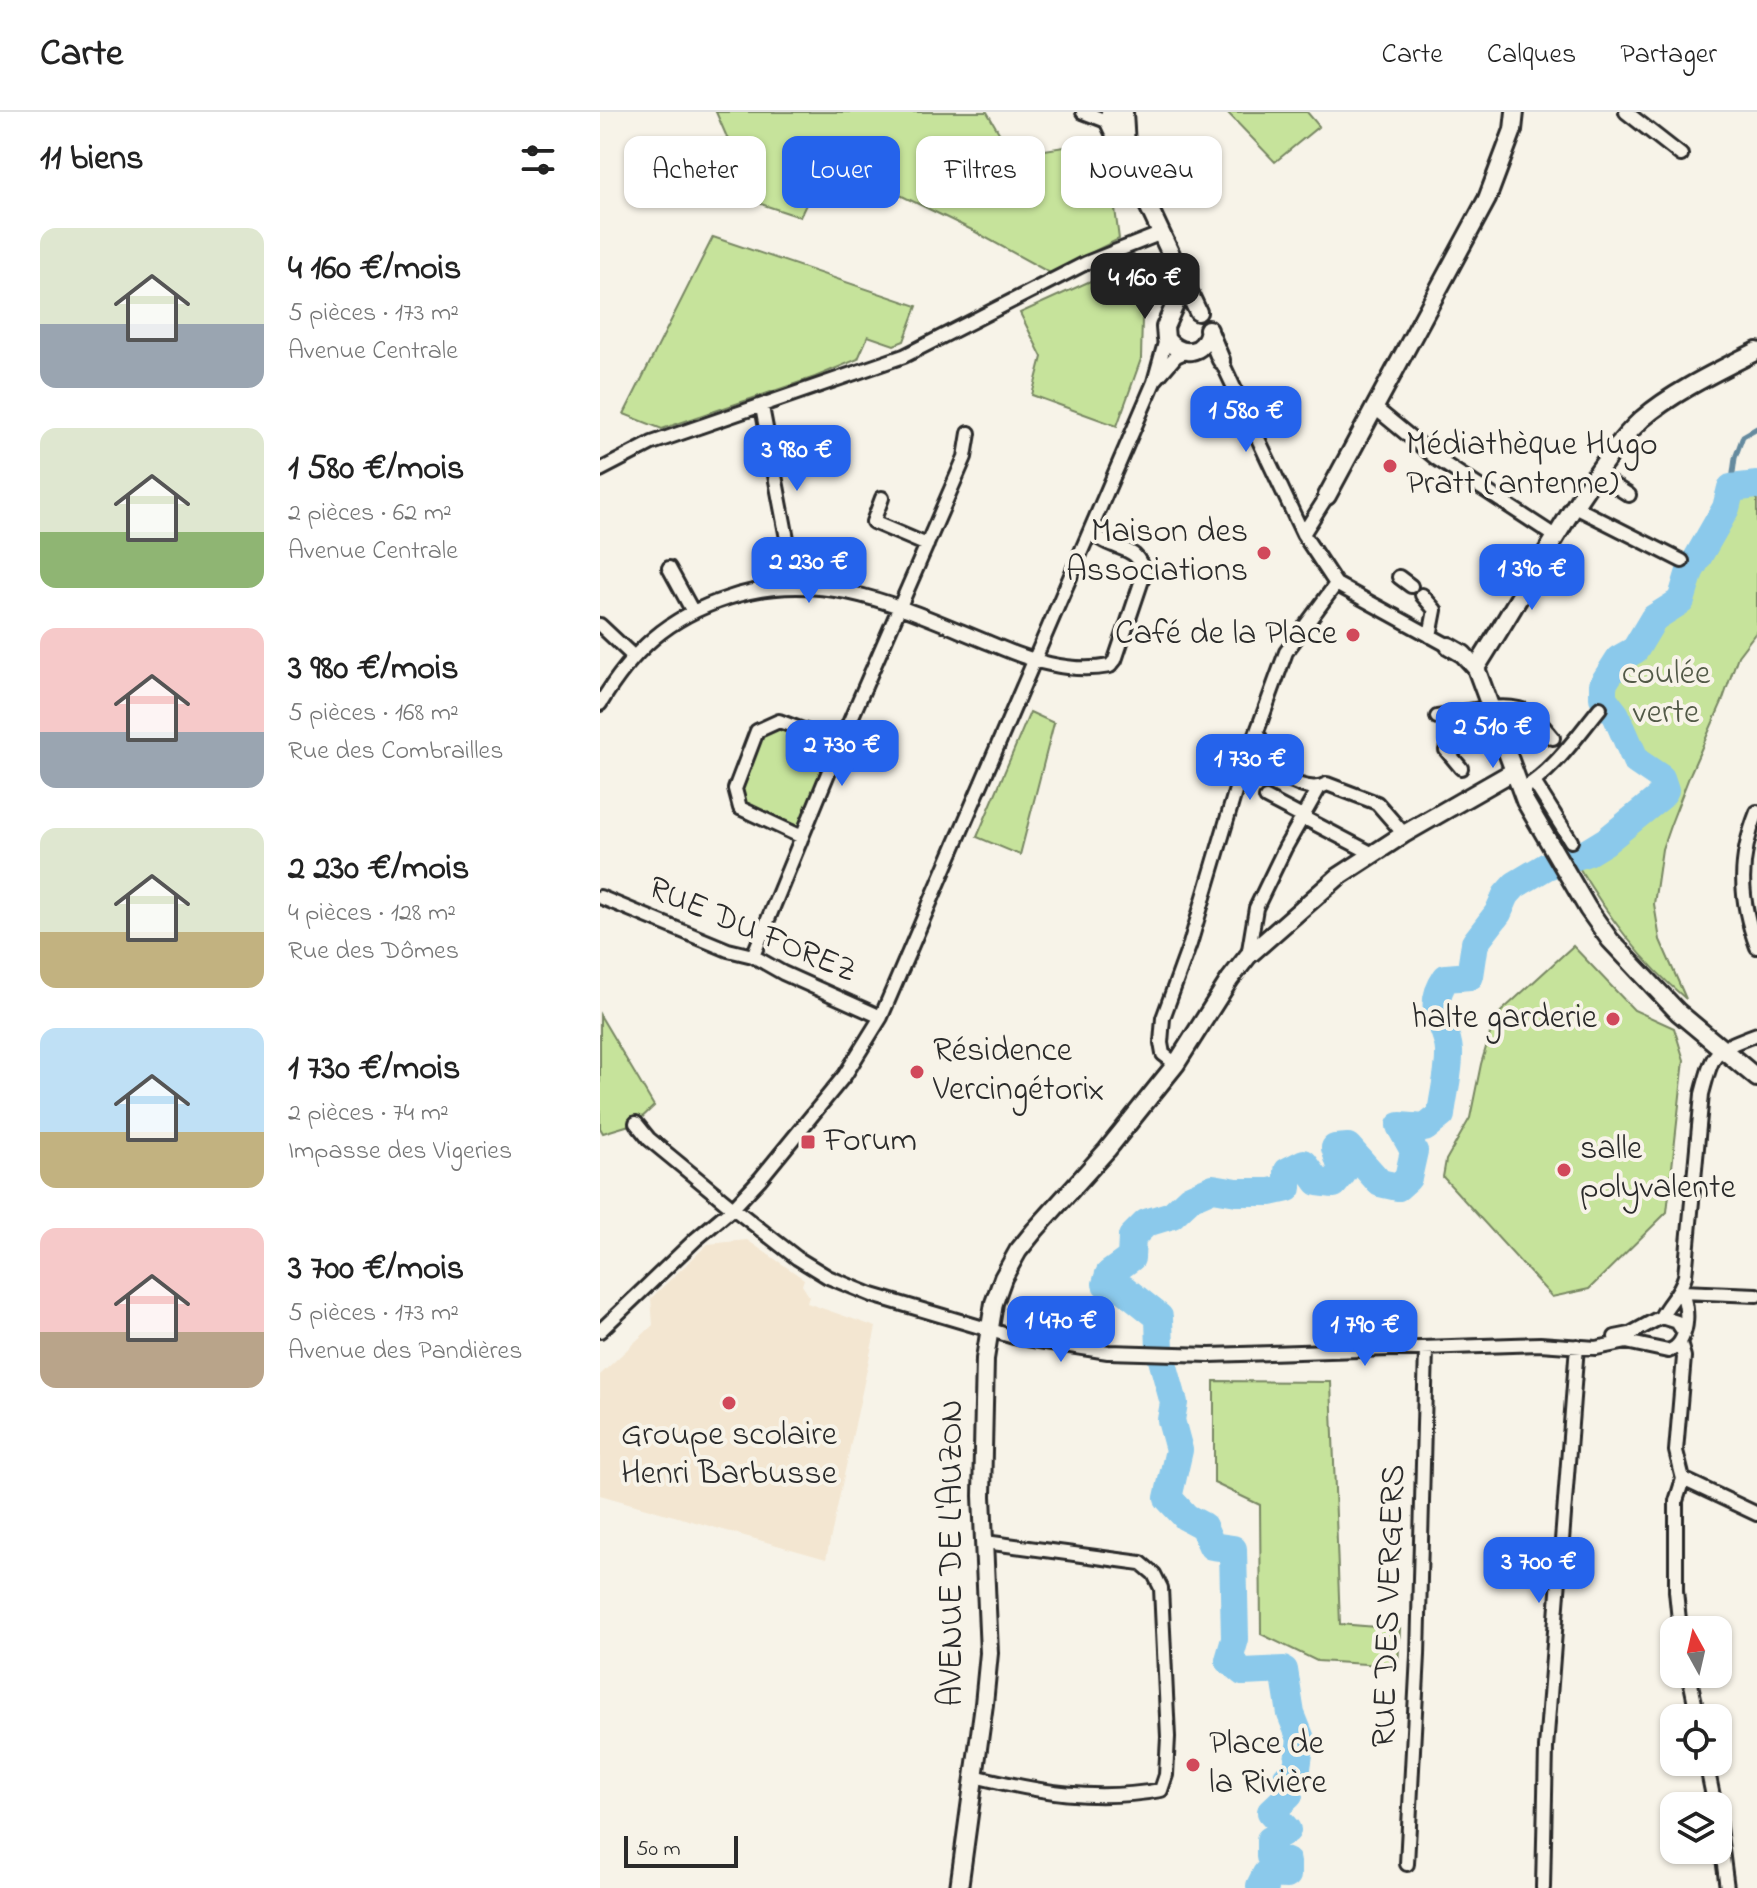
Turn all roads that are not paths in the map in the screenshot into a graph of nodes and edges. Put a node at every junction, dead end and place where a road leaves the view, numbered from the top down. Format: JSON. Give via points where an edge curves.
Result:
{"nodes":[{"id":1,"x":1083,"y":112,"type":"edge"},
{"id":2,"x":1124,"y":112,"type":"edge"},
{"id":3,"x":1515,"y":112,"type":"edge"},
{"id":4,"x":1626,"y":112,"type":"edge"},
{"id":5,"x":1110,"y":117,"type":"edge"},
{"id":6,"x":1118,"y":136,"type":"edge"},
{"id":7,"x":1126,"y":136,"type":"edge"},
{"id":8,"x":1681,"y":155,"type":"dead end"},
{"id":9,"x":1151,"y":208,"type":"edge"},
{"id":10,"x":1162,"y":233,"type":"junction"},
{"id":11,"x":1183,"y":275,"type":"junction"},
{"id":12,"x":1198,"y":312,"type":"junction"},
{"id":13,"x":1171,"y":314,"type":"junction"},
{"id":14,"x":1209,"y":330,"type":"junction"},
{"id":15,"x":1166,"y":339,"type":"junction"},
{"id":16,"x":1757,"y":351,"type":"edge"},
{"id":17,"x":1191,"y":352,"type":"junction"},
{"id":18,"x":1221,"y":360,"type":"junction"},
{"id":19,"x":1154,"y":382,"type":"junction"},
{"id":20,"x":762,"y":407,"type":"junction"},
{"id":21,"x":1374,"y":407,"type":"junction"},
{"id":22,"x":969,"y":433,"type":"dead end"},
{"id":23,"x":600,"y":470,"type":"edge"},
{"id":24,"x":1596,"y":474,"type":"junction"},
{"id":25,"x":1629,"y":495,"type":"dead end"},
{"id":26,"x":1327,"y":496,"type":"joint"},
{"id":27,"x":882,"y":498,"type":"dead end"},
{"id":28,"x":1575,"y":507,"type":"junction"},
{"id":29,"x":1089,"y":533,"type":"junction"},
{"id":30,"x":1303,"y":534,"type":"junction"},
{"id":31,"x":1555,"y":536,"type":"junction"},
{"id":32,"x":927,"y":545,"type":"junction"},
{"id":33,"x":1682,"y":561,"type":"dead end"},
{"id":34,"x":669,"y":568,"type":"dead end"},
{"id":35,"x":1399,"y":577,"type":"dead end"},
{"id":36,"x":1336,"y":584,"type":"junction"},
{"id":37,"x":796,"y":586,"type":"junction"},
{"id":38,"x":1411,"y":586,"type":"dead end"},
{"id":39,"x":1422,"y":595,"type":"dead end"},
{"id":40,"x":901,"y":608,"type":"junction"},
{"id":41,"x":693,"y":612,"type":"junction"},
{"id":42,"x":600,"y":625,"type":"edge"},
{"id":43,"x":1430,"y":636,"type":"junction"},
{"id":44,"x":1449,"y":646,"type":"joint"},
{"id":45,"x":633,"y":656,"type":"junction"},
{"id":46,"x":1036,"y":661,"type":"junction"},
{"id":47,"x":1476,"y":668,"type":"junction"},
{"id":48,"x":600,"y":704,"type":"edge"},
{"id":49,"x":1492,"y":708,"type":"junction"},
{"id":50,"x":1600,"y":708,"type":"dead end"},
{"id":51,"x":1437,"y":717,"type":"dead end"},
{"id":52,"x":1257,"y":732,"type":"junction"},
{"id":53,"x":1553,"y":738,"type":"dead end"},
{"id":54,"x":840,"y":744,"type":"junction"},
{"id":55,"x":1446,"y":750,"type":"dead end"},
{"id":56,"x":1461,"y":768,"type":"dead end"},
{"id":57,"x":1514,"y":771,"type":"junction"},
{"id":58,"x":1527,"y":786,"type":"junction"},
{"id":59,"x":1319,"y":788,"type":"junction"},
{"id":60,"x":1266,"y":798,"type":"dead end"},
{"id":61,"x":1757,"y":812,"type":"edge"},
{"id":62,"x":1303,"y":818,"type":"junction"},
{"id":63,"x":1404,"y":834,"type":"junction"},
{"id":64,"x":802,"y":837,"type":"junction"},
{"id":65,"x":1571,"y":841,"type":"dead end"},
{"id":66,"x":1373,"y":854,"type":"junction"},
{"id":67,"x":600,"y":897,"type":"edge"},
{"id":68,"x":1757,"y":947,"type":"edge"},
{"id":69,"x":753,"y":956,"type":"junction"},
{"id":70,"x":1248,"y":956,"type":"junction"},
{"id":71,"x":881,"y":1017,"type":"junction"},
{"id":72,"x":1757,"y":1034,"type":"edge"},
{"id":73,"x":1720,"y":1048,"type":"junction"},
{"id":74,"x":1176,"y":1064,"type":"junction"},
{"id":75,"x":1757,"y":1078,"type":"edge"},
{"id":76,"x":636,"y":1123,"type":"dead end"},
{"id":77,"x":733,"y":1208,"type":"junction"},
{"id":78,"x":1681,"y":1292,"type":"junction"},
{"id":79,"x":1757,"y":1295,"type":"edge"},
{"id":80,"x":1657,"y":1320,"type":"junction"},
{"id":81,"x":989,"y":1329,"type":"junction"},
{"id":82,"x":600,"y":1331,"type":"edge"},
{"id":83,"x":1681,"y":1337,"type":"junction"},
{"id":84,"x":1577,"y":1346,"type":"junction"},
{"id":85,"x":1426,"y":1349,"type":"junction"},
{"id":86,"x":1657,"y":1349,"type":"junction"},
{"id":87,"x":1680,"y":1374,"type":"junction"},
{"id":88,"x":1683,"y":1479,"type":"junction"},
{"id":89,"x":1757,"y":1514,"type":"edge"},
{"id":90,"x":985,"y":1542,"type":"junction"},
{"id":91,"x":1679,"y":1616,"type":"edge"},
{"id":92,"x":974,"y":1776,"type":"junction"},
{"id":93,"x":1407,"y":1864,"type":"dead end"},
{"id":94,"x":1724,"y":1864,"type":"edge"},
{"id":95,"x":959,"y":1888,"type":"edge"},
{"id":96,"x":1543,"y":1888,"type":"edge"},
{"id":97,"x":1727,"y":1888,"type":"edge"}],
"edges":[{"from":1,"to":5,"type":"street"},
{"from":2,"to":7,"type":"main road"},
{"from":3,"to":21,"type":"main road","via":[[1487,199]]},
{"from":4,"to":8,"type":"street"},
{"from":5,"to":6,"type":"main road"},
{"from":9,"to":10,"type":"main road"},
{"from":10,"to":11,"type":"main road"},
{"from":10,"to":20,"type":"street","via":[[1086,263],[904,356]]},
{"from":11,"to":12,"type":"main road"},
{"from":11,"to":13,"type":"main road"},
{"from":12,"to":13,"type":"main road","via":[[1184,309]]},
{"from":12,"to":14,"type":"main road"},
{"from":13,"to":15,"type":"main road"},
{"from":14,"to":17,"type":"main road","via":[[1204,344]]},
{"from":14,"to":18,"type":"main road"},
{"from":15,"to":17,"type":"main road","via":[[1172,347]]},
{"from":15,"to":19,"type":"street"},
{"from":16,"to":24,"type":"main road","via":[[1642,419]]},
{"from":17,"to":18,"type":"main road"},
{"from":17,"to":19,"type":"street","via":[[1176,356]]},
{"from":18,"to":30,"type":"street"},
{"from":19,"to":29,"type":"street"},
{"from":20,"to":23,"type":"street","via":[[652,443]]},
{"from":20,"to":37,"type":"street"},
{"from":21,"to":26,"type":"main road"},
{"from":21,"to":31,"type":"street","via":[[1437,459]]},
{"from":22,"to":32,"type":"street","via":[[965,457]]},
{"from":24,"to":25,"type":"street"},
{"from":24,"to":28,"type":"main road"},
{"from":26,"to":30,"type":"street"},
{"from":27,"to":32,"type":"street","via":[[873,522]]},
{"from":28,"to":31,"type":"main road"},
{"from":28,"to":33,"type":"street"},
{"from":29,"to":46,"type":"street"},
{"from":29,"to":46,"type":"street","via":[[1135,552],[1144,574],[1115,660],[1102,667]]},
{"from":30,"to":36,"type":"street"},
{"from":31,"to":47,"type":"main road"},
{"from":32,"to":40,"type":"street"},
{"from":34,"to":41,"type":"street"},
{"from":35,"to":38,"type":"street"},
{"from":36,"to":43,"type":"street"},
{"from":36,"to":52,"type":"street","via":[[1286,652]]},
{"from":37,"to":40,"type":"street","via":[[840,590]]},
{"from":37,"to":41,"type":"street","via":[[741,593]]},
{"from":39,"to":43,"type":"street","via":[[1435,610]]},
{"from":40,"to":46,"type":"street"},
{"from":40,"to":54,"type":"street"},
{"from":41,"to":45,"type":"street"},
{"from":42,"to":45,"type":"street"},
{"from":43,"to":44,"type":"street"},
{"from":44,"to":47,"type":"main road"},
{"from":45,"to":48,"type":"street"},
{"from":46,"to":71,"type":"street"},
{"from":47,"to":49,"type":"main road"},
{"from":49,"to":51,"type":"street"},
{"from":49,"to":53,"type":"street","via":[[1528,712]]},
{"from":49,"to":57,"type":"main road"},
{"from":50,"to":58,"type":"street"},
{"from":52,"to":59,"type":"street","via":[[1277,771],[1308,788]]},
{"from":52,"to":74,"type":"street","via":[[1163,1018],[1163,1054]]},
{"from":54,"to":64,"type":"street"},
{"from":54,"to":64,"type":"street","via":[[779,721],[757,731],[735,789],[740,808]]},
{"from":55,"to":56,"type":"street"},
{"from":57,"to":58,"type":"main road"},
{"from":57,"to":63,"type":"main road","name":"AVENUE DE L'AUZON"},
{"from":58,"to":65,"type":"street"},
{"from":58,"to":73,"type":"main road","via":[[1558,858],[1610,940]]},
{"from":59,"to":62,"type":"street"},
{"from":59,"to":63,"type":"street","via":[[1327,784],[1377,803]]},
{"from":60,"to":62,"type":"street"},
{"from":61,"to":68,"type":"street","via":[[1742,876]]},
{"from":62,"to":66,"type":"street"},
{"from":62,"to":70,"type":"street","via":[[1256,908]]},
{"from":63,"to":66,"type":"main road","name":"AVENUE DE L'AUZON"},
{"from":64,"to":69,"type":"street"},
{"from":66,"to":70,"type":"main road","name":"AVENUE DE L'AUZON","via":[[1319,892]]},
{"from":67,"to":69,"type":"street","name":"RUE DU FOREZ"},
{"from":69,"to":71,"type":"street","name":"RUE DU FOREZ"},
{"from":70,"to":74,"type":"main road","name":"AVENUE DE L'AUZON"},
{"from":71,"to":77,"type":"street","via":[[845,1075]]},
{"from":72,"to":73,"type":"street"},
{"from":73,"to":75,"type":"main road"},
{"from":73,"to":78,"type":"street","via":[[1702,1094]]},
{"from":74,"to":81,"type":"main road","name":"AVENUE DE L'AUZON","via":[[1018,1251],[1003,1278]]},
{"from":76,"to":77,"type":"street"},
{"from":77,"to":81,"type":"street","via":[[828,1277]]},
{"from":77,"to":82,"type":"street"},
{"from":78,"to":79,"type":"street"},
{"from":78,"to":80,"type":"street"},
{"from":78,"to":83,"type":"street","via":[[1687,1303]]},
{"from":80,"to":83,"type":"street","via":[[1677,1322]]},
{"from":80,"to":84,"type":"street","via":[[1630,1334]]},
{"from":80,"to":86,"type":"street","via":[[1649,1331]]},
{"from":81,"to":85,"type":"street","via":[[1070,1347],[1140,1353]]},
{"from":81,"to":90,"type":"main road","name":"AVENUE DE L'AUZON","via":[[982,1441]]},
{"from":83,"to":86,"type":"street","via":[[1674,1349]]},
{"from":83,"to":87,"type":"street"},
{"from":84,"to":85,"type":"street"},
{"from":84,"to":86,"type":"street","via":[[1626,1342]]},
{"from":84,"to":96,"type":"street","via":[[1546,1748]]},
{"from":85,"to":93,"type":"street","name":"RUE DES VERGERS"},
{"from":86,"to":87,"type":"street"},
{"from":87,"to":88,"type":"street","via":[[1676,1451]]},
{"from":88,"to":89,"type":"street"},
{"from":88,"to":91,"type":"street","via":[[1676,1501]]},
{"from":90,"to":92,"type":"main road","name":"AVENUE DE L'AUZON","via":[[989,1653]]},
{"from":90,"to":92,"type":"street","via":[[1141,1563],[1154,1574],[1161,1588],[1168,1737],[1161,1790],[1088,1797]]},
{"from":92,"to":95,"type":"main road","name":"AVENUE DE L'AUZON"},
{"from":94,"to":97,"type":"street"}]}
